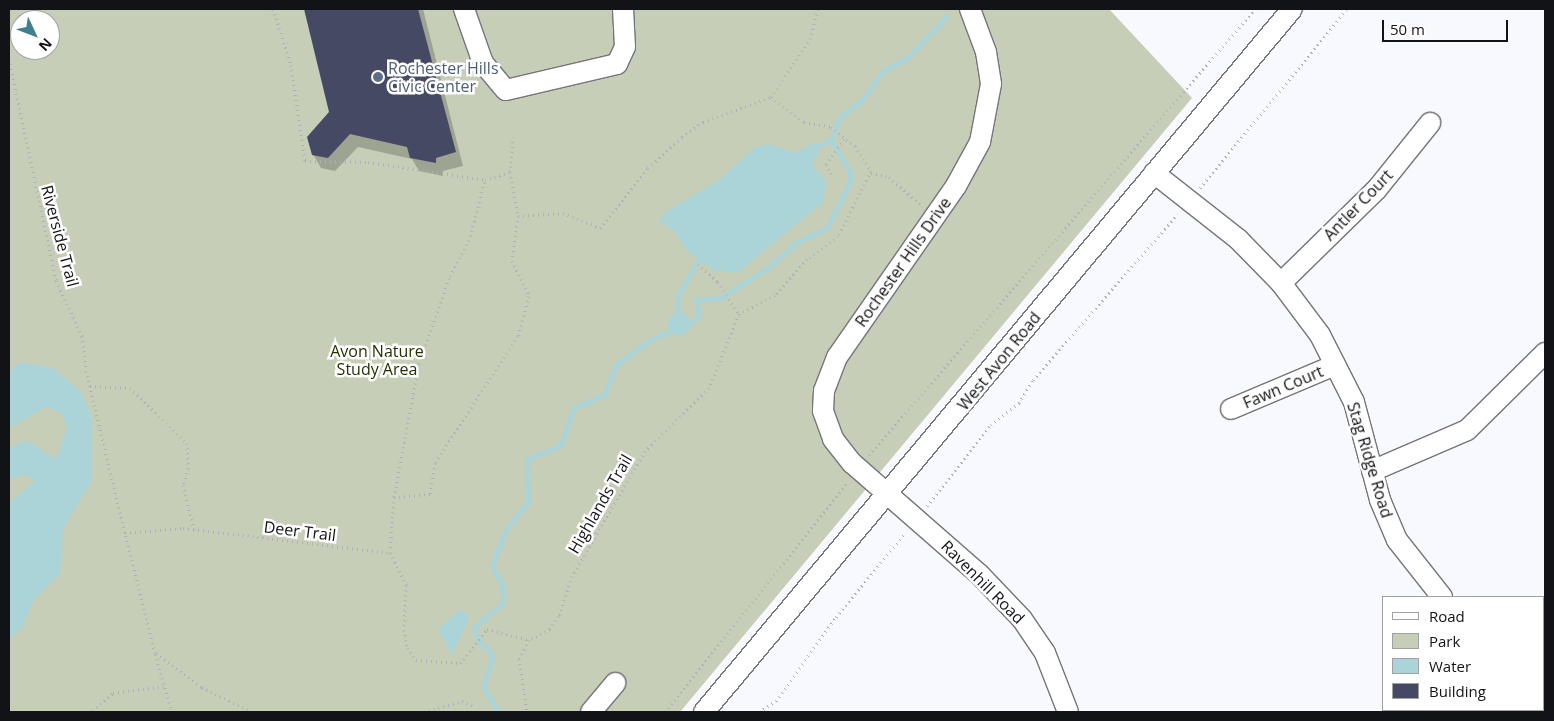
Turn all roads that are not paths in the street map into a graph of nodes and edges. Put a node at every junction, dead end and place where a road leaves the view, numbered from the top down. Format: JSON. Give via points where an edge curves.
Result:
{"nodes":[{"id":1,"x":464,"y":9,"type":"edge"},
{"id":2,"x":623,"y":9,"type":"edge"},
{"id":3,"x":970,"y":9,"type":"edge"},
{"id":4,"x":1292,"y":9,"type":"edge"},
{"id":5,"x":1430,"y":123,"type":"dead end"},
{"id":6,"x":1154,"y":173,"type":"junction"},
{"id":7,"x":1281,"y":283,"type":"junction"},
{"id":8,"x":1545,"y":353,"type":"edge"},
{"id":9,"x":1335,"y":366,"type":"junction"},
{"id":10,"x":1231,"y":409,"type":"dead end"},
{"id":11,"x":1372,"y":471,"type":"junction"},
{"id":12,"x":889,"y":495,"type":"junction"},
{"id":13,"x":1441,"y":596,"type":"edge"},
{"id":14,"x":614,"y":683,"type":"dead end"},
{"id":15,"x":707,"y":711,"type":"edge"},
{"id":16,"x":591,"y":712,"type":"edge"},
{"id":17,"x":1068,"y":712,"type":"edge"}],
"edges":[{"from":1,"to":2,"type":"street","via":[[483,63],[506,90],[617,64],[625,47]]},
{"from":3,"to":12,"type":"street","name":"Rochester Hills Drive","via":[[990,68],[988,114],[974,156],[837,357],[824,391],[825,419],[833,439],[852,463]]},
{"from":4,"to":6,"type":"street","name":"West Avon Road"},
{"from":5,"to":7,"type":"street","name":"Antler Court","via":[[1377,189]]},
{"from":6,"to":7,"type":"street","name":"Stag Ridge Road","via":[[1238,239]]},
{"from":6,"to":12,"type":"street","name":"West Avon Road"},
{"from":7,"to":9,"type":"street","name":"Stag Ridge Road","via":[[1320,335]]},
{"from":8,"to":11,"type":"street","via":[[1467,430]]},
{"from":9,"to":10,"type":"street","name":"Fawn Court"},
{"from":9,"to":11,"type":"street","name":"Stag Ridge Road","via":[[1354,402]]},
{"from":11,"to":13,"type":"street","name":"Stag Ridge Road","via":[[1397,540]]},
{"from":12,"to":15,"type":"street","name":"West Avon Road"},
{"from":12,"to":17,"type":"street","name":"Ravenhill Road","via":[[1022,619],[1045,653]]},
{"from":14,"to":16,"type":"street"}]}
